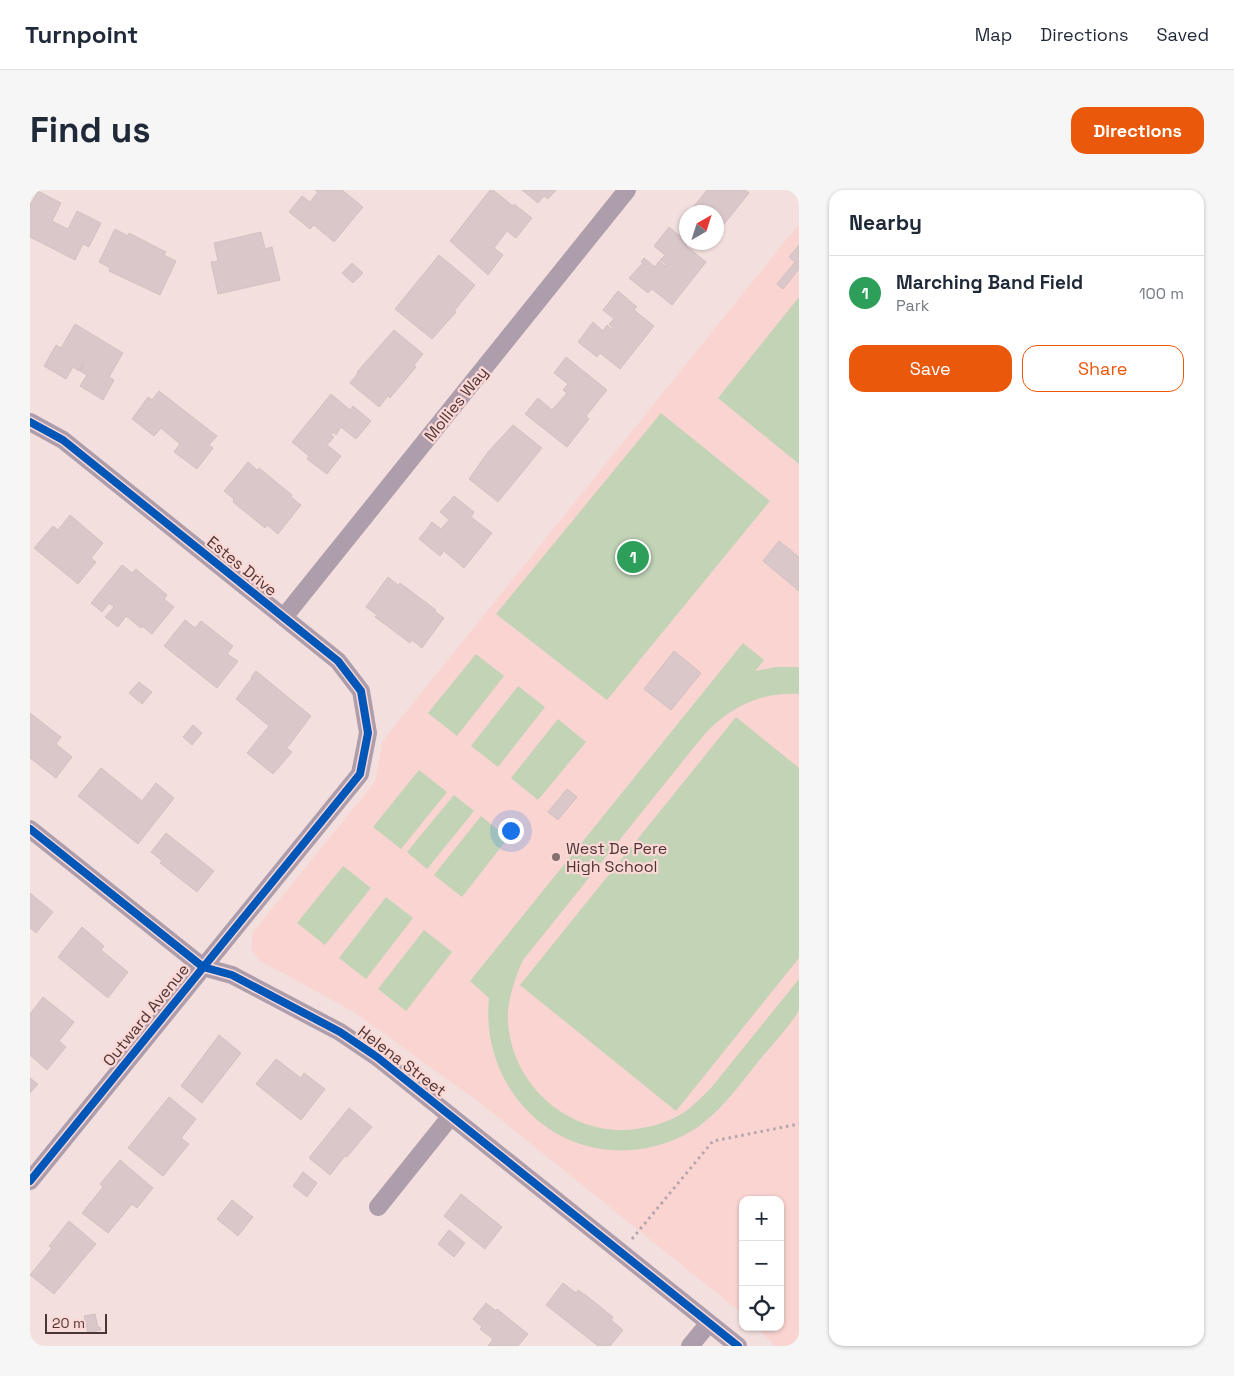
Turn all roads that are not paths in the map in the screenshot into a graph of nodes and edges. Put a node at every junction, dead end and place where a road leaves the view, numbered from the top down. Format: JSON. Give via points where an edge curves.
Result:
{"nodes":[{"id":1,"x":627,"y":190,"type":"edge"},
{"id":2,"x":30,"y":422,"type":"edge"},
{"id":3,"x":284,"y":617,"type":"junction"},
{"id":4,"x":360,"y":774,"type":"joint"},
{"id":5,"x":30,"y":829,"type":"edge"},
{"id":6,"x":203,"y":968,"type":"junction"},
{"id":7,"x":451,"y":1116,"type":"junction"},
{"id":8,"x":30,"y":1181,"type":"edge"},
{"id":9,"x":378,"y":1207,"type":"dead end"},
{"id":10,"x":709,"y":1323,"type":"junction"},
{"id":11,"x":690,"y":1346,"type":"edge"},
{"id":12,"x":738,"y":1346,"type":"edge"}],
"edges":[{"from":1,"to":3,"type":"street","name":"Mollies Way"},
{"from":2,"to":3,"type":"street","name":"Estes Drive","via":[[63,440]]},
{"from":3,"to":4,"type":"street","name":"Estes Drive","via":[[338,661],[361,691],[368,733]]},
{"from":4,"to":6,"type":"street","name":"Outward Avenue"},
{"from":5,"to":6,"type":"street","name":"Helena Street"},
{"from":6,"to":7,"type":"street","name":"Helena Street","via":[[232,975],[340,1032]]},
{"from":6,"to":8,"type":"street","name":"Outward Avenue"},
{"from":7,"to":9,"type":"street"},
{"from":7,"to":10,"type":"street","name":"Helena Street"},
{"from":10,"to":11,"type":"street"},
{"from":10,"to":12,"type":"street","name":"Helena Street"}]}
